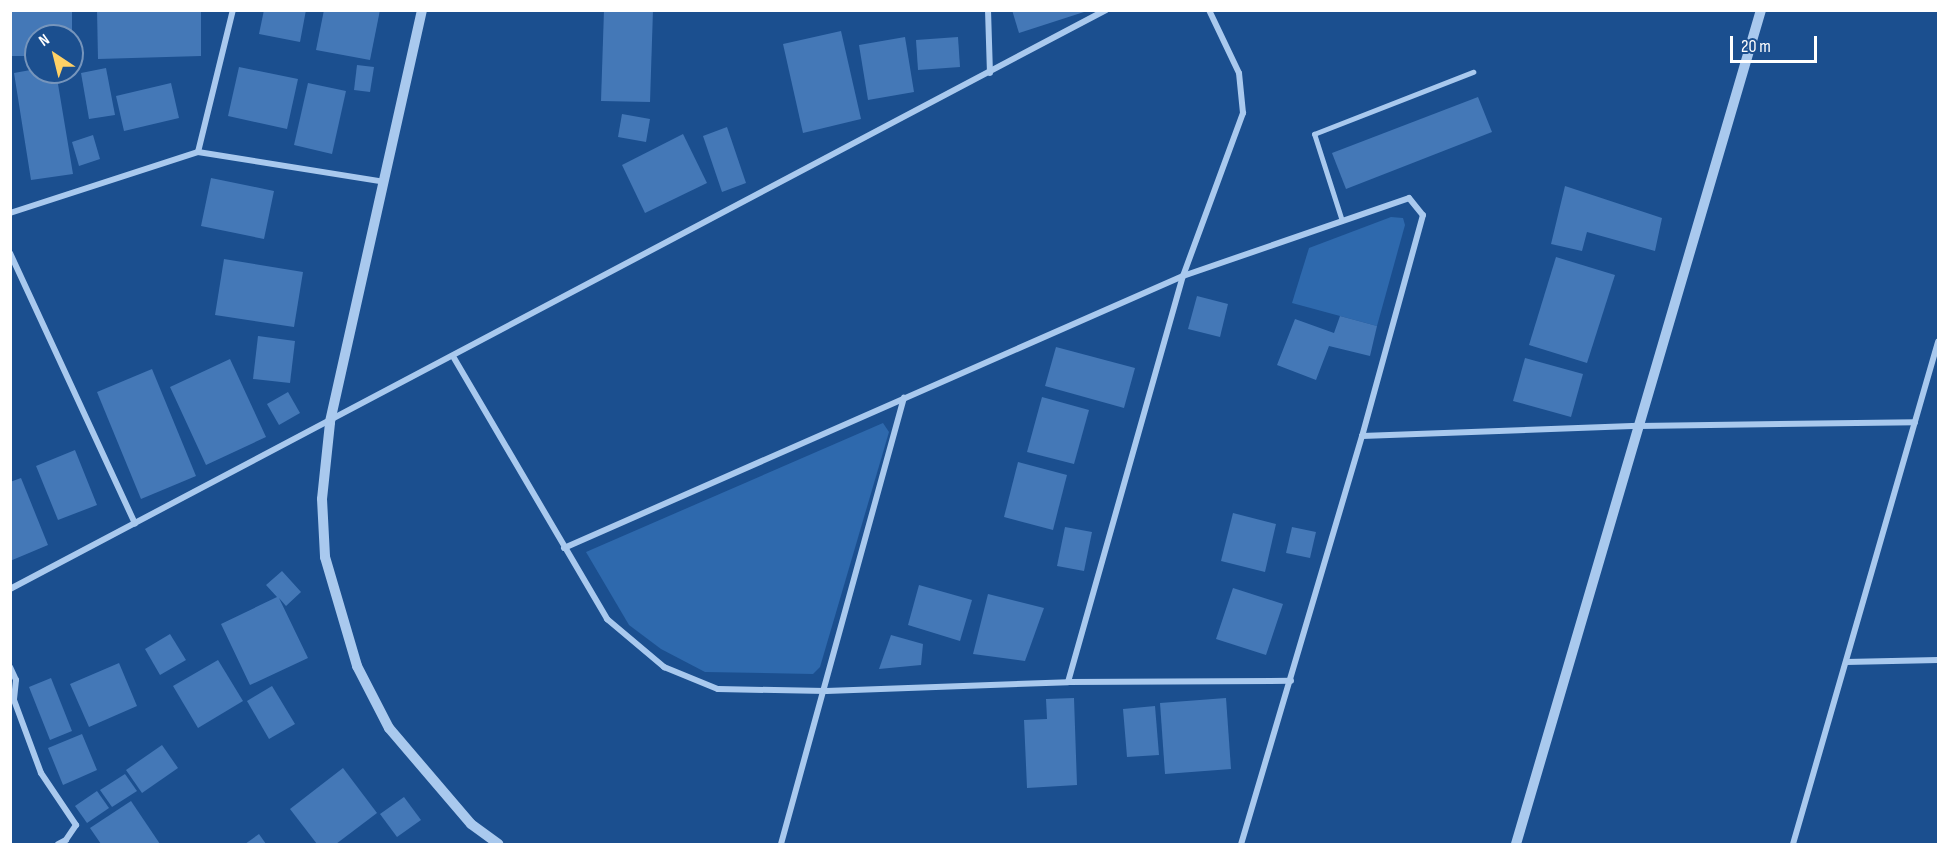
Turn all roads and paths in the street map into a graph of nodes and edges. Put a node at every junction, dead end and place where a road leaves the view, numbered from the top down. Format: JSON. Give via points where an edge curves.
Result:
{"nodes":[{"id":1,"x":233,"y":10,"type":"edge"},
{"id":2,"x":422,"y":10,"type":"edge"},
{"id":3,"x":988,"y":10,"type":"edge"},
{"id":4,"x":1106,"y":10,"type":"edge"},
{"id":5,"x":1209,"y":10,"type":"edge"},
{"id":6,"x":1761,"y":10,"type":"edge"},
{"id":7,"x":1473,"y":72,"type":"dead end"},
{"id":8,"x":990,"y":73,"type":"junction"},
{"id":9,"x":198,"y":152,"type":"junction"},
{"id":10,"x":386,"y":182,"type":"junction"},
{"id":11,"x":10,"y":213,"type":"edge"},
{"id":12,"x":1342,"y":221,"type":"junction"},
{"id":13,"x":10,"y":253,"type":"edge"},
{"id":14,"x":1183,"y":276,"type":"junction"},
{"id":15,"x":1938,"y":342,"type":"edge"},
{"id":16,"x":454,"y":358,"type":"junction"},
{"id":17,"x":904,"y":398,"type":"junction"},
{"id":18,"x":1915,"y":422,"type":"junction"},
{"id":19,"x":330,"y":423,"type":"junction"},
{"id":20,"x":1639,"y":426,"type":"junction"},
{"id":21,"x":1362,"y":436,"type":"junction"},
{"id":22,"x":135,"y":523,"type":"junction"},
{"id":23,"x":564,"y":548,"type":"junction"},
{"id":24,"x":10,"y":589,"type":"edge"},
{"id":25,"x":1938,"y":660,"type":"edge"},
{"id":26,"x":1846,"y":662,"type":"junction"},
{"id":27,"x":10,"y":667,"type":"edge"},
{"id":28,"x":1291,"y":681,"type":"junction"},
{"id":29,"x":1068,"y":682,"type":"junction"},
{"id":30,"x":826,"y":691,"type":"junction"},
{"id":31,"x":68,"y":842,"type":"edge"},
{"id":32,"x":58,"y":844,"type":"edge"},
{"id":33,"x":499,"y":844,"type":"edge"},
{"id":34,"x":781,"y":844,"type":"edge"},
{"id":35,"x":1241,"y":844,"type":"edge"},
{"id":36,"x":1516,"y":844,"type":"edge"},
{"id":37,"x":1793,"y":844,"type":"edge"}],
"edges":[{"from":1,"to":9,"type":"street"},
{"from":2,"to":10,"type":"street"},
{"from":3,"to":8,"type":"street"},
{"from":4,"to":8,"type":"street"},
{"from":5,"to":14,"type":"street","via":[[1239,73],[1243,113]]},
{"from":6,"to":20,"type":"street"},
{"from":7,"to":12,"type":"lane","via":[[1314,134]]},
{"from":8,"to":16,"type":"street"},
{"from":9,"to":10,"type":"street"},
{"from":9,"to":11,"type":"street"},
{"from":10,"to":19,"type":"street"},
{"from":12,"to":14,"type":"street"},
{"from":12,"to":21,"type":"street","via":[[1409,198],[1423,215]]},
{"from":13,"to":22,"type":"street"},
{"from":14,"to":17,"type":"street"},
{"from":14,"to":29,"type":"street"},
{"from":15,"to":18,"type":"street"},
{"from":16,"to":19,"type":"street"},
{"from":16,"to":23,"type":"street"},
{"from":17,"to":23,"type":"street"},
{"from":17,"to":30,"type":"street"},
{"from":18,"to":20,"type":"street"},
{"from":18,"to":26,"type":"street"},
{"from":19,"to":22,"type":"street"},
{"from":19,"to":33,"type":"street","via":[[321,499],[325,557],[357,666],[390,728],[426,775],[471,824]]},
{"from":20,"to":21,"type":"street"},
{"from":20,"to":36,"type":"street"},
{"from":21,"to":28,"type":"street"},
{"from":22,"to":24,"type":"street"},
{"from":23,"to":30,"type":"street","via":[[607,619],[664,668],[718,689]]},
{"from":25,"to":26,"type":"street"},
{"from":26,"to":37,"type":"street"},
{"from":27,"to":31,"type":"street","via":[[16,680],[14,700],[41,773],[76,825]]},
{"from":28,"to":29,"type":"street"},
{"from":28,"to":35,"type":"street"},
{"from":29,"to":30,"type":"street"},
{"from":30,"to":34,"type":"street"},
{"from":31,"to":32,"type":"street"}]}
